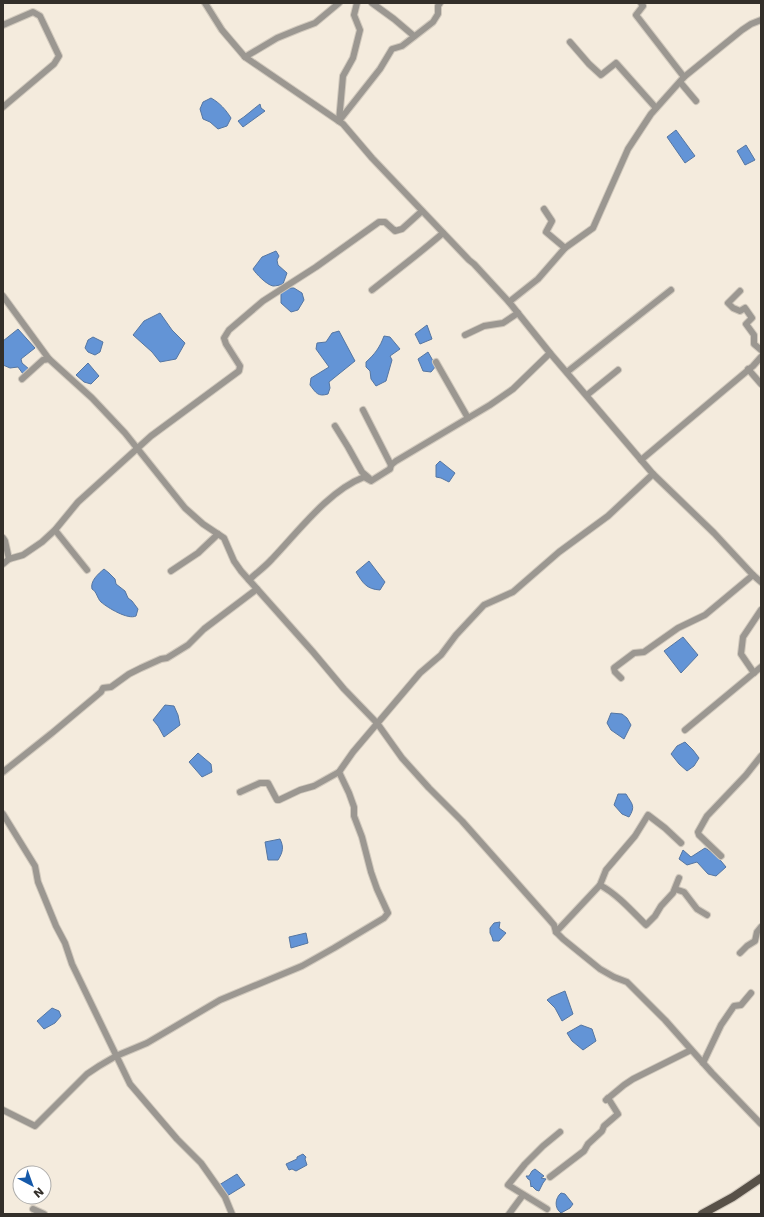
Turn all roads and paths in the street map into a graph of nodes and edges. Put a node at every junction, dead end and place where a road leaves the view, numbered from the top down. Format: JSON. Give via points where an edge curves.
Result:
{"nodes":[{"id":1,"x":205,"y":3,"type":"edge"},
{"id":2,"x":339,"y":3,"type":"edge"},
{"id":3,"x":357,"y":3,"type":"edge"},
{"id":4,"x":372,"y":3,"type":"edge"},
{"id":5,"x":440,"y":3,"type":"edge"},
{"id":6,"x":640,"y":3,"type":"edge"},
{"id":7,"x":761,"y":20,"type":"edge"},
{"id":8,"x":3,"y":25,"type":"edge"},
{"id":9,"x":414,"y":36,"type":"junction"},
{"id":10,"x":570,"y":42,"type":"dead end"},
{"id":11,"x":245,"y":57,"type":"junction"},
{"id":12,"x":682,"y":79,"type":"junction"},
{"id":13,"x":696,"y":100,"type":"dead end"},
{"id":14,"x":3,"y":107,"type":"edge"},
{"id":15,"x":656,"y":108,"type":"junction"},
{"id":16,"x":339,"y":122,"type":"junction"},
{"id":17,"x":544,"y":209,"type":"dead end"},
{"id":18,"x":422,"y":211,"type":"junction"},
{"id":19,"x":443,"y":233,"type":"junction"},
{"id":20,"x":565,"y":248,"type":"junction"},
{"id":21,"x":372,"y":290,"type":"dead end"},
{"id":22,"x":671,"y":290,"type":"dead end"},
{"id":23,"x":740,"y":291,"type":"dead end"},
{"id":24,"x":3,"y":296,"type":"edge"},
{"id":25,"x":509,"y":302,"type":"junction"},
{"id":26,"x":518,"y":313,"type":"junction"},
{"id":27,"x":465,"y":335,"type":"dead end"},
{"id":28,"x":761,"y":350,"type":"edge"},
{"id":29,"x":550,"y":353,"type":"junction"},
{"id":30,"x":761,"y":357,"type":"edge"},
{"id":31,"x":49,"y":359,"type":"junction"},
{"id":32,"x":436,"y":362,"type":"dead end"},
{"id":33,"x":618,"y":370,"type":"dead end"},
{"id":34,"x":748,"y":370,"type":"junction"},
{"id":35,"x":567,"y":372,"type":"junction"},
{"id":36,"x":22,"y":379,"type":"dead end"},
{"id":37,"x":761,"y":384,"type":"edge"},
{"id":38,"x":587,"y":395,"type":"junction"},
{"id":39,"x":363,"y":410,"type":"dead end"},
{"id":40,"x":468,"y":418,"type":"junction"},
{"id":41,"x":335,"y":426,"type":"dead end"},
{"id":42,"x":139,"y":449,"type":"junction"},
{"id":43,"x":641,"y":460,"type":"junction"},
{"id":44,"x":391,"y":465,"type":"junction"},
{"id":45,"x":653,"y":474,"type":"junction"},
{"id":46,"x":371,"y":481,"type":"junction"},
{"id":47,"x":55,"y":530,"type":"junction"},
{"id":48,"x":218,"y":534,"type":"junction"},
{"id":49,"x":3,"y":538,"type":"edge"},
{"id":50,"x":9,"y":559,"type":"junction"},
{"id":51,"x":3,"y":564,"type":"edge"},
{"id":52,"x":87,"y":570,"type":"dead end"},
{"id":53,"x":171,"y":571,"type":"dead end"},
{"id":54,"x":753,"y":575,"type":"junction"},
{"id":55,"x":249,"y":580,"type":"junction"},
{"id":56,"x":761,"y":582,"type":"edge"},
{"id":57,"x":257,"y":590,"type":"junction"},
{"id":58,"x":761,"y":610,"type":"edge"},
{"id":59,"x":761,"y":668,"type":"edge"},
{"id":60,"x":754,"y":673,"type":"junction"},
{"id":61,"x":621,"y":678,"type":"dead end"},
{"id":62,"x":378,"y":723,"type":"junction"},
{"id":63,"x":685,"y":730,"type":"dead end"},
{"id":64,"x":761,"y":756,"type":"edge"},
{"id":65,"x":3,"y":772,"type":"edge"},
{"id":66,"x":339,"y":772,"type":"junction"},
{"id":67,"x":240,"y":792,"type":"dead end"},
{"id":68,"x":3,"y":814,"type":"edge"},
{"id":69,"x":681,"y":843,"type":"dead end"},
{"id":70,"x":721,"y":856,"type":"dead end"},
{"id":71,"x":679,"y":878,"type":"dead end"},
{"id":72,"x":600,"y":885,"type":"junction"},
{"id":73,"x":675,"y":889,"type":"junction"},
{"id":74,"x":707,"y":915,"type":"dead end"},
{"id":75,"x":761,"y":927,"type":"edge"},
{"id":76,"x":556,"y":932,"type":"junction"},
{"id":77,"x":740,"y":953,"type":"dead end"},
{"id":78,"x":751,"y":992,"type":"dead end"},
{"id":79,"x":691,"y":1050,"type":"junction"},
{"id":80,"x":116,"y":1056,"type":"junction"},
{"id":81,"x":703,"y":1063,"type":"junction"},
{"id":82,"x":3,"y":1110,"type":"edge"},
{"id":83,"x":761,"y":1124,"type":"edge"},
{"id":84,"x":560,"y":1132,"type":"dead end"},
{"id":85,"x":550,"y":1177,"type":"dead end"},
{"id":86,"x":761,"y":1178,"type":"edge"},
{"id":87,"x":522,"y":1194,"type":"junction"},
{"id":88,"x":33,"y":1209,"type":"dead end"},
{"id":89,"x":547,"y":1209,"type":"dead end"},
{"id":90,"x":44,"y":1214,"type":"edge"},
{"id":91,"x":232,"y":1214,"type":"edge"},
{"id":92,"x":509,"y":1214,"type":"edge"},
{"id":93,"x":702,"y":1214,"type":"edge"}],
"edges":[{"from":1,"to":11,"type":"street","via":[[222,30]]},
{"from":2,"to":11,"type":"street","via":[[315,23],[277,38]]},
{"from":3,"to":16,"type":"street","via":[[354,15],[360,30],[353,58],[343,76]]},
{"from":4,"to":9,"type":"street"},
{"from":5,"to":9,"type":"street","via":[[433,22]]},
{"from":6,"to":12,"type":"street","via":[[643,6],[636,15]]},
{"from":7,"to":12,"type":"street","via":[[742,30]]},
{"from":8,"to":14,"type":"street","via":[[33,12],[40,16],[59,56],[54,64]]},
{"from":9,"to":16,"type":"street","via":[[402,46],[392,49],[380,69]]},
{"from":10,"to":15,"type":"street","via":[[601,75],[616,63]]},
{"from":11,"to":16,"type":"street"},
{"from":12,"to":13,"type":"street"},
{"from":12,"to":15,"type":"street"},
{"from":15,"to":20,"type":"street","via":[[628,149],[593,228]]},
{"from":16,"to":18,"type":"street"},
{"from":17,"to":20,"type":"street","via":[[552,221],[546,232]]},
{"from":18,"to":19,"type":"street"},
{"from":18,"to":42,"type":"street","via":[[402,229],[395,231],[385,222],[379,222],[263,301],[234,325],[224,338],[240,366],[239,371],[151,436]]},
{"from":19,"to":21,"type":"street"},
{"from":19,"to":25,"type":"street"},
{"from":20,"to":25,"type":"street","via":[[538,279]]},
{"from":22,"to":35,"type":"street"},
{"from":23,"to":28,"type":"street","via":[[728,302],[740,311],[745,308],[752,318],[746,324],[754,335],[754,344]]},
{"from":24,"to":31,"type":"street"},
{"from":25,"to":26,"type":"street"},
{"from":26,"to":27,"type":"street","via":[[503,323],[484,326]]},
{"from":26,"to":29,"type":"street"},
{"from":29,"to":35,"type":"street"},
{"from":29,"to":40,"type":"street","via":[[513,389]]},
{"from":30,"to":34,"type":"street"},
{"from":31,"to":36,"type":"street","via":[[43,360]]},
{"from":31,"to":42,"type":"street","via":[[92,398]]},
{"from":32,"to":40,"type":"street"},
{"from":33,"to":38,"type":"street"},
{"from":34,"to":37,"type":"street"},
{"from":34,"to":43,"type":"street"},
{"from":35,"to":38,"type":"street"},
{"from":38,"to":43,"type":"street"},
{"from":39,"to":44,"type":"street"},
{"from":40,"to":44,"type":"street"},
{"from":41,"to":46,"type":"street","via":[[362,472]]},
{"from":42,"to":47,"type":"street","via":[[78,502]]},
{"from":42,"to":48,"type":"street","via":[[185,508]]},
{"from":43,"to":45,"type":"street"},
{"from":44,"to":46,"type":"street","via":[[390,469]]},
{"from":45,"to":54,"type":"street","via":[[714,532]]},
{"from":45,"to":62,"type":"street","via":[[608,516],[559,552],[513,592],[484,605]]},
{"from":46,"to":55,"type":"street","via":[[364,477],[336,494]]},
{"from":47,"to":50,"type":"street","via":[[23,555]]},
{"from":47,"to":52,"type":"street"},
{"from":48,"to":53,"type":"street","via":[[198,553]]},
{"from":48,"to":55,"type":"street","via":[[224,538],[234,561]]},
{"from":49,"to":50,"type":"street"},
{"from":50,"to":51,"type":"street"},
{"from":54,"to":56,"type":"street"},
{"from":54,"to":61,"type":"street","via":[[705,615],[678,628],[644,652],[634,653],[619,664],[614,668]]},
{"from":55,"to":57,"type":"street"},
{"from":57,"to":62,"type":"street","via":[[344,689]]},
{"from":57,"to":65,"type":"street","via":[[204,629],[188,645],[167,658],[129,674],[111,687],[103,688]]},
{"from":58,"to":60,"type":"street","via":[[743,637],[741,654]]},
{"from":59,"to":60,"type":"street"},
{"from":60,"to":63,"type":"street"},
{"from":62,"to":66,"type":"street"},
{"from":62,"to":76,"type":"street","via":[[402,758],[492,854],[554,925]]},
{"from":64,"to":70,"type":"street","via":[[707,816],[698,832]]},
{"from":66,"to":67,"type":"street","via":[[314,786],[279,800],[268,783],[260,783]]},
{"from":66,"to":80,"type":"street","via":[[354,807],[354,816],[371,872],[388,913],[365,930],[302,966],[220,1000],[147,1043]]},
{"from":68,"to":80,"type":"street","via":[[35,866],[38,882],[72,964]]},
{"from":69,"to":72,"type":"street","via":[[648,815],[635,836],[606,870]]},
{"from":71,"to":73,"type":"street"},
{"from":72,"to":73,"type":"street","via":[[620,898],[646,925]]},
{"from":72,"to":76,"type":"street"},
{"from":73,"to":74,"type":"street","via":[[684,892],[698,909]]},
{"from":75,"to":77,"type":"street","via":[[755,941]]},
{"from":76,"to":79,"type":"street","via":[[600,969],[627,982]]},
{"from":78,"to":81,"type":"street","via":[[741,1005],[734,1006],[721,1025]]},
{"from":79,"to":81,"type":"street"},
{"from":79,"to":85,"type":"street","via":[[628,1082],[607,1099],[618,1114],[604,1126],[584,1151]]},
{"from":80,"to":82,"type":"street","via":[[87,1074],[35,1126]]},
{"from":80,"to":91,"type":"street","via":[[130,1084],[201,1163],[225,1197]]},
{"from":81,"to":83,"type":"street"},
{"from":84,"to":87,"type":"street","via":[[525,1164],[508,1185]]},
{"from":86,"to":93,"type":"main road"},
{"from":87,"to":89,"type":"street"},
{"from":87,"to":92,"type":"street"},
{"from":88,"to":90,"type":"street"}]}
